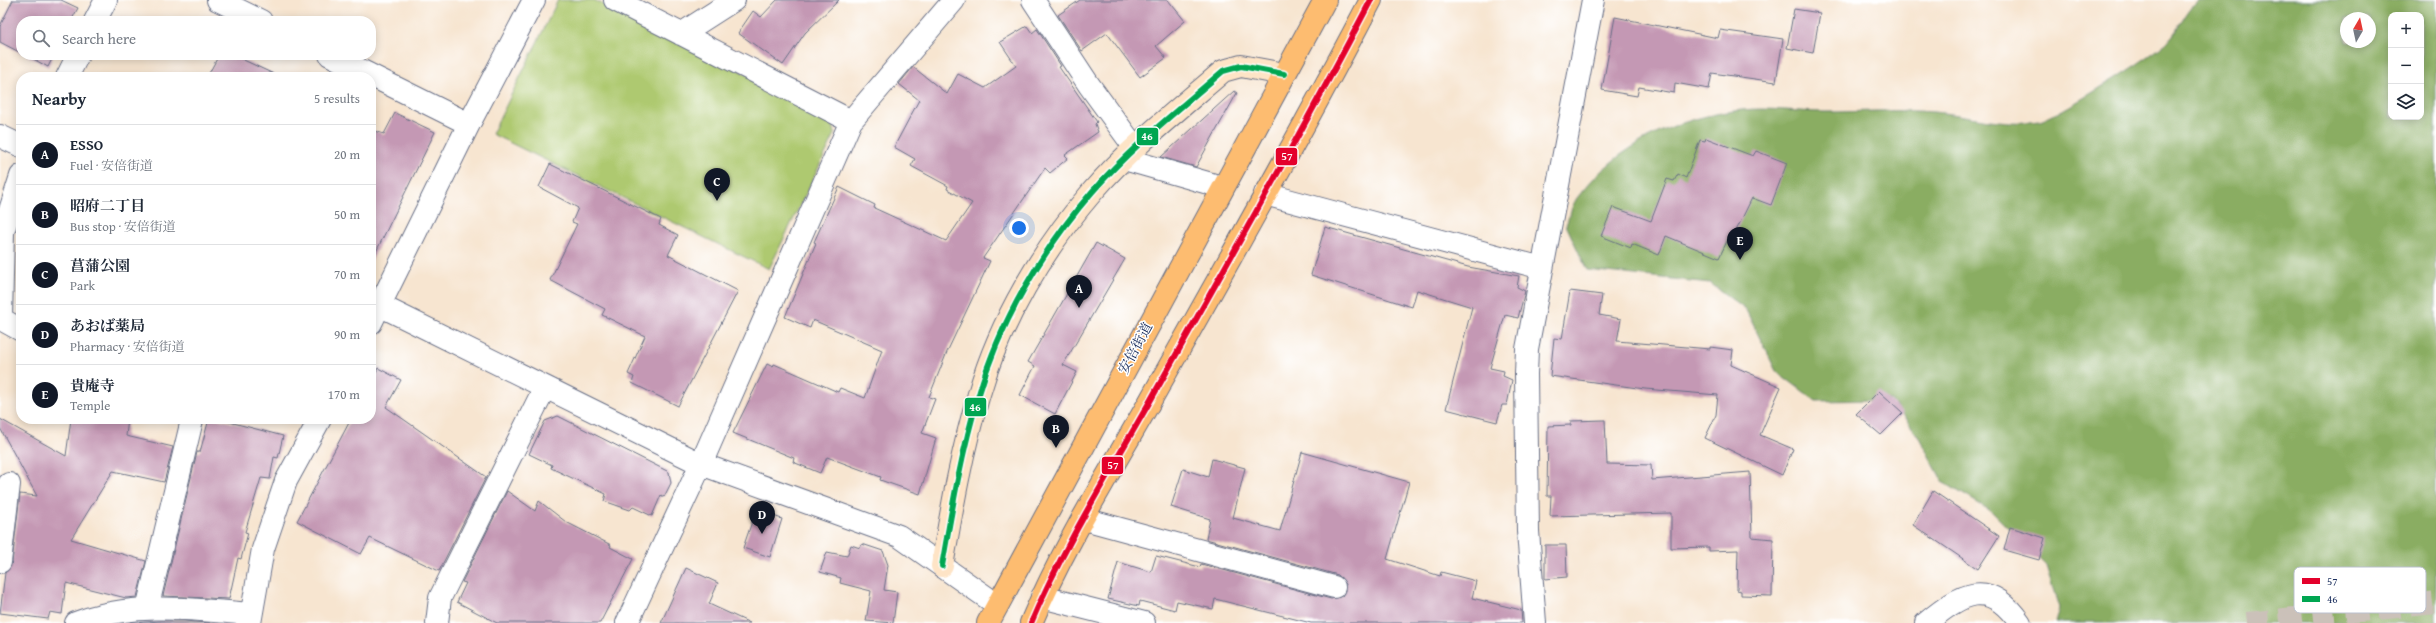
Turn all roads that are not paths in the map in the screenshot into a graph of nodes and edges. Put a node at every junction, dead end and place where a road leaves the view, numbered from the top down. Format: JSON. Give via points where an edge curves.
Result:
{"nodes":[{"id":1,"x":106,"y":0,"type":"edge"},
{"id":2,"x":218,"y":0,"type":"edge"},
{"id":3,"x":534,"y":0,"type":"edge"},
{"id":4,"x":615,"y":0,"type":"edge"},
{"id":5,"x":734,"y":0,"type":"edge"},
{"id":6,"x":954,"y":0,"type":"edge"},
{"id":7,"x":1034,"y":0,"type":"edge"},
{"id":8,"x":1325,"y":0,"type":"edge"},
{"id":9,"x":1371,"y":0,"type":"edge"},
{"id":10,"x":1593,"y":0,"type":"edge"},
{"id":11,"x":98,"y":16,"type":"edge"},
{"id":12,"x":251,"y":16,"type":"edge"},
{"id":13,"x":681,"y":34,"type":"junction"},
{"id":14,"x":76,"y":60,"type":"edge"},
{"id":15,"x":340,"y":60,"type":"edge"},
{"id":16,"x":70,"y":72,"type":"edge"},
{"id":17,"x":364,"y":72,"type":"edge"},
{"id":18,"x":1284,"y":74,"type":"junction"},
{"id":19,"x":376,"y":78,"type":"edge"},
{"id":20,"x":851,"y":121,"type":"junction"},
{"id":21,"x":470,"y":124,"type":"junction"},
{"id":22,"x":0,"y":136,"type":"edge"},
{"id":23,"x":16,"y":144,"type":"edge"},
{"id":24,"x":1129,"y":153,"type":"junction"},
{"id":25,"x":1222,"y":187,"type":"junction"},
{"id":26,"x":16,"y":192,"type":"edge"},
{"id":27,"x":1265,"y":194,"type":"junction"},
{"id":28,"x":1542,"y":268,"type":"junction"},
{"id":29,"x":376,"y":306,"type":"edge"},
{"id":30,"x":376,"y":311,"type":"edge"},
{"id":31,"x":16,"y":328,"type":"edge"},
{"id":32,"x":545,"y":386,"type":"junction"},
{"id":33,"x":191,"y":424,"type":"edge"},
{"id":34,"x":317,"y":424,"type":"edge"},
{"id":35,"x":701,"y":464,"type":"junction"},
{"id":36,"x":9,"y":484,"type":"dead end"},
{"id":37,"x":1084,"y":519,"type":"junction"},
{"id":38,"x":0,"y":562,"type":"edge"},
{"id":39,"x":942,"y":566,"type":"junction"},
{"id":40,"x":1334,"y":587,"type":"dead end"},
{"id":41,"x":1042,"y":597,"type":"junction"},
{"id":42,"x":147,"y":609,"type":"junction"},
{"id":43,"x":992,"y":614,"type":"edge"},
{"id":44,"x":250,"y":618,"type":"edge"},
{"id":45,"x":97,"y":619,"type":"edge"},
{"id":46,"x":76,"y":623,"type":"edge"},
{"id":47,"x":437,"y":623,"type":"edge"},
{"id":48,"x":627,"y":623,"type":"edge"},
{"id":49,"x":1031,"y":623,"type":"edge"},
{"id":50,"x":1144,"y":623,"type":"edge"},
{"id":51,"x":1535,"y":623,"type":"edge"},
{"id":52,"x":1926,"y":623,"type":"edge"},
{"id":53,"x":2020,"y":623,"type":"edge"}],
"edges":[{"from":1,"to":11,"type":"street"},
{"from":2,"to":12,"type":"street"},
{"from":3,"to":21,"type":"street"},
{"from":4,"to":13,"type":"street"},
{"from":5,"to":13,"type":"street"},
{"from":6,"to":20,"type":"street"},
{"from":7,"to":24,"type":"street"},
{"from":8,"to":18,"type":"main road","name":"安倍街道"},
{"from":9,"to":27,"type":"main road"},
{"from":10,"to":28,"type":"street"},
{"from":13,"to":20,"type":"street"},
{"from":14,"to":16,"type":"street"},
{"from":15,"to":17,"type":"street"},
{"from":18,"to":24,"type":"street","via":[[1241,66],[1223,71]]},
{"from":18,"to":25,"type":"main road","name":"安倍街道"},
{"from":19,"to":21,"type":"street"},
{"from":20,"to":35,"type":"street"},
{"from":21,"to":29,"type":"street"},
{"from":22,"to":23,"type":"street"},
{"from":24,"to":25,"type":"street"},
{"from":24,"to":39,"type":"street","via":[[1063,228],[1021,294],[999,341],[979,392],[960,465]]},
{"from":25,"to":43,"type":"main road","name":"安倍街道"},
{"from":26,"to":31,"type":"street","via":[[3,232],[1,320]]},
{"from":27,"to":28,"type":"street"},
{"from":27,"to":37,"type":"main road"},
{"from":28,"to":51,"type":"street","via":[[1526,374],[1528,531]]},
{"from":30,"to":32,"type":"street"},
{"from":32,"to":35,"type":"street"},
{"from":32,"to":47,"type":"street","via":[[440,598]]},
{"from":33,"to":42,"type":"street"},
{"from":34,"to":44,"type":"street","via":[[286,481],[263,549]]},
{"from":35,"to":39,"type":"street","via":[[899,536]]},
{"from":35,"to":48,"type":"street"},
{"from":36,"to":38,"type":"street"},
{"from":37,"to":40,"type":"street"},
{"from":37,"to":41,"type":"main road"},
{"from":39,"to":43,"type":"street"},
{"from":41,"to":49,"type":"main road"},
{"from":41,"to":50,"type":"street"},
{"from":42,"to":44,"type":"street","via":[[170,607]]},
{"from":42,"to":45,"type":"street"},
{"from":45,"to":46,"type":"street"},
{"from":52,"to":53,"type":"street","via":[[1960,597],[1976,594],[2002,601]]}]}
